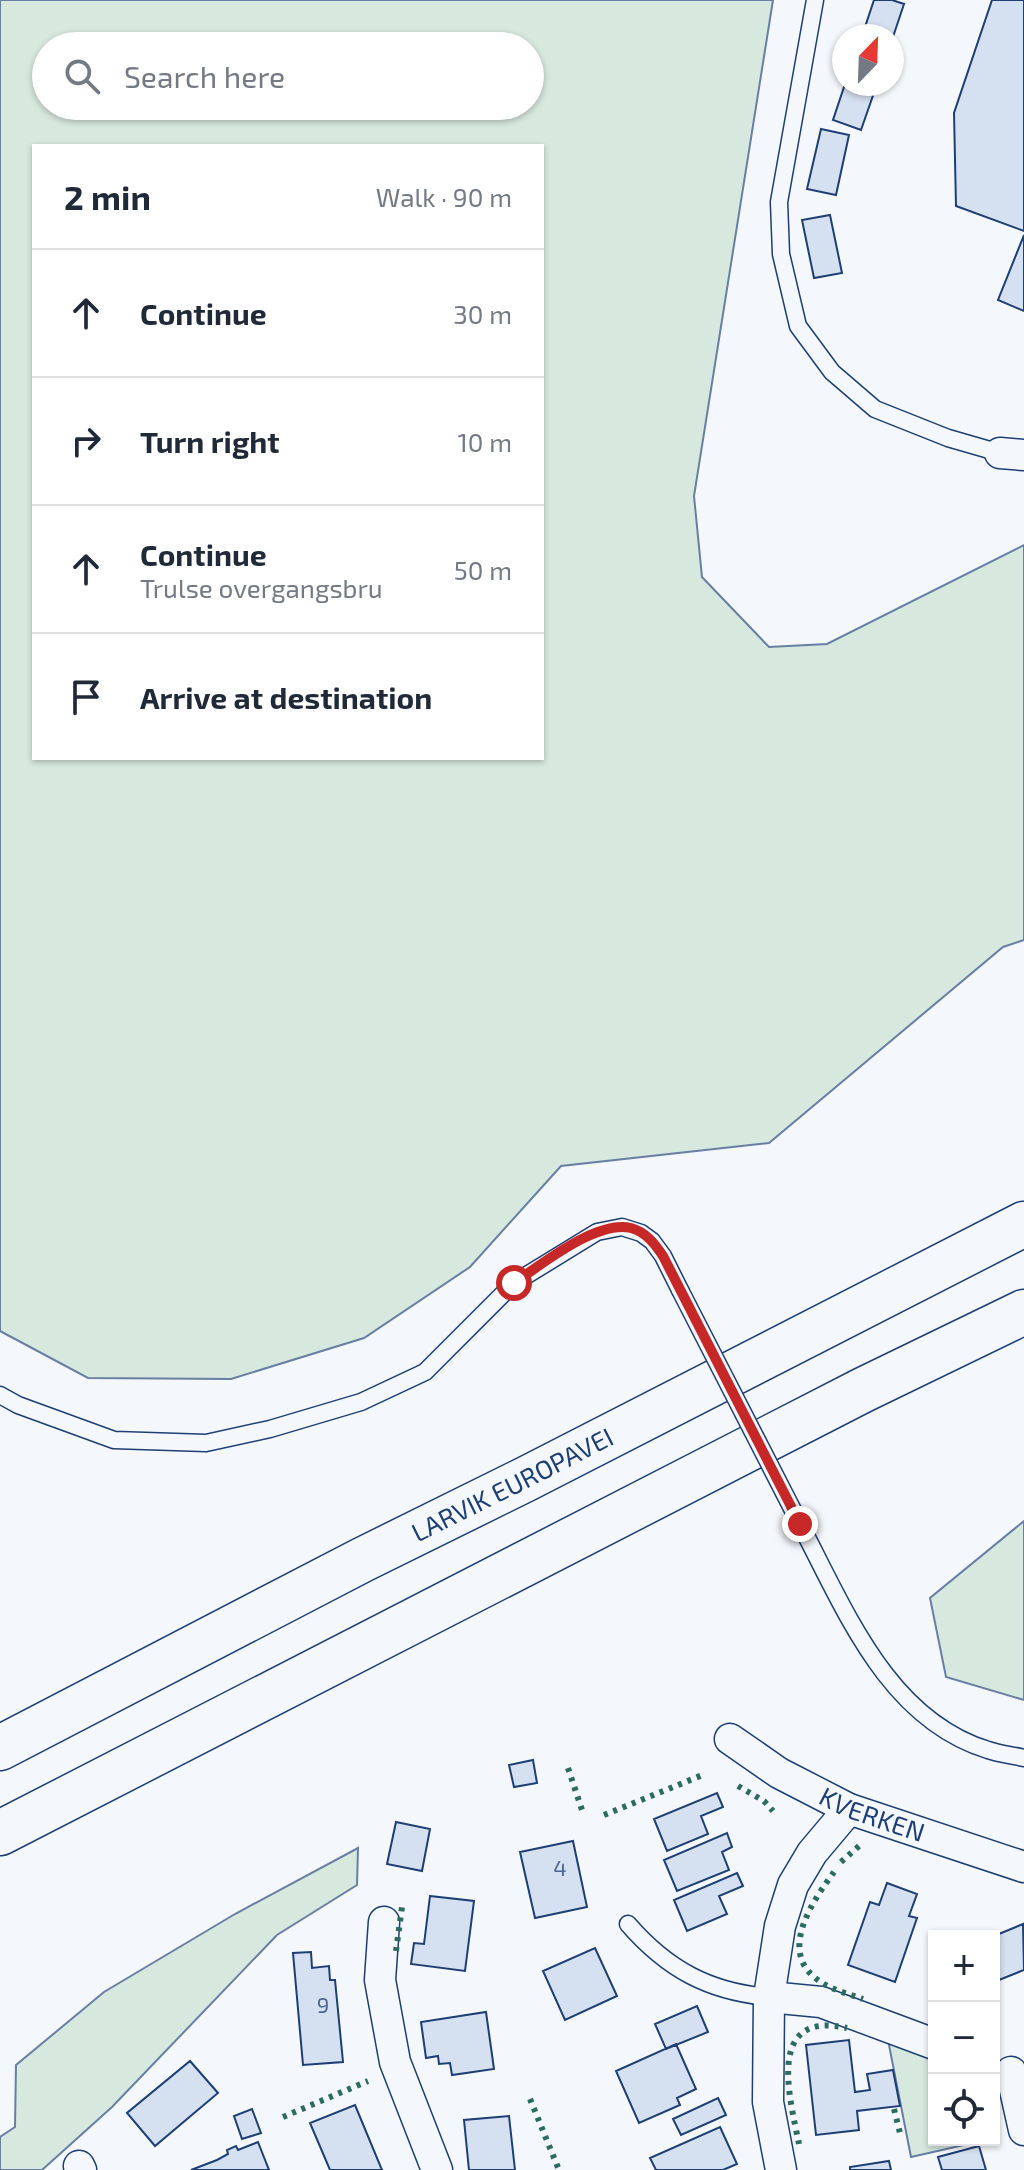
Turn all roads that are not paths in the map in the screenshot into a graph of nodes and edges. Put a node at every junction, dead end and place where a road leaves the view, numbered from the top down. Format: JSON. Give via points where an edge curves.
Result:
{"nodes":[{"id":1,"x":815,"y":0,"type":"edge"},
{"id":2,"x":1012,"y":454,"type":"edge"},
{"id":3,"x":1024,"y":1224,"type":"edge"},
{"id":4,"x":1024,"y":1312,"type":"edge"},
{"id":5,"x":0,"y":1395,"type":"edge"},
{"id":6,"x":730,"y":1739,"type":"dead end"},
{"id":7,"x":0,"y":1748,"type":"edge"},
{"id":8,"x":1024,"y":1758,"type":"edge"},
{"id":9,"x":849,"y":1809,"type":"junction"},
{"id":10,"x":0,"y":1833,"type":"edge"},
{"id":11,"x":1024,"y":1867,"type":"edge"},
{"id":12,"x":384,"y":1922,"type":"dead end"},
{"id":13,"x":628,"y":1924,"type":"dead end"},
{"id":14,"x":769,"y":1997,"type":"junction"},
{"id":15,"x":928,"y":2042,"type":"edge"},
{"id":16,"x":1010,"y":2071,"type":"edge"},
{"id":17,"x":1024,"y":2130,"type":"edge"},
{"id":18,"x":437,"y":2170,"type":"edge"},
{"id":19,"x":781,"y":2170,"type":"edge"}],
"edges":[{"from":1,"to":2,"type":"lane","via":[[779,202],[781,254],[798,326],[832,372],[875,409],[948,438]]},
{"from":3,"to":7,"type":"highway","name":"LARVIK EUROPAVEI"},
{"from":4,"to":10,"type":"highway"},
{"from":5,"to":8,"type":"lane","bridge":true,"via":[[114,1440],[206,1443],[270,1429],[361,1402],[425,1372],[514,1283],[597,1232],[622,1227],[641,1233],[663,1256],[880,1669],[955,1736]]},
{"from":6,"to":9,"type":"street","name":"KVERKEN","via":[[779,1773]]},
{"from":9,"to":11,"type":"street","name":"KVERKEN"},
{"from":9,"to":14,"type":"street","via":[[793,1885],[780,1926]]},
{"from":12,"to":18,"type":"street","via":[[380,1980],[395,2062]]},
{"from":13,"to":14,"type":"lane","via":[[649,1948],[708,1985]]},
{"from":14,"to":15,"type":"street","via":[[821,2002]]},
{"from":14,"to":19,"type":"street","via":[[768,2102]]},
{"from":16,"to":17,"type":"street"}]}
